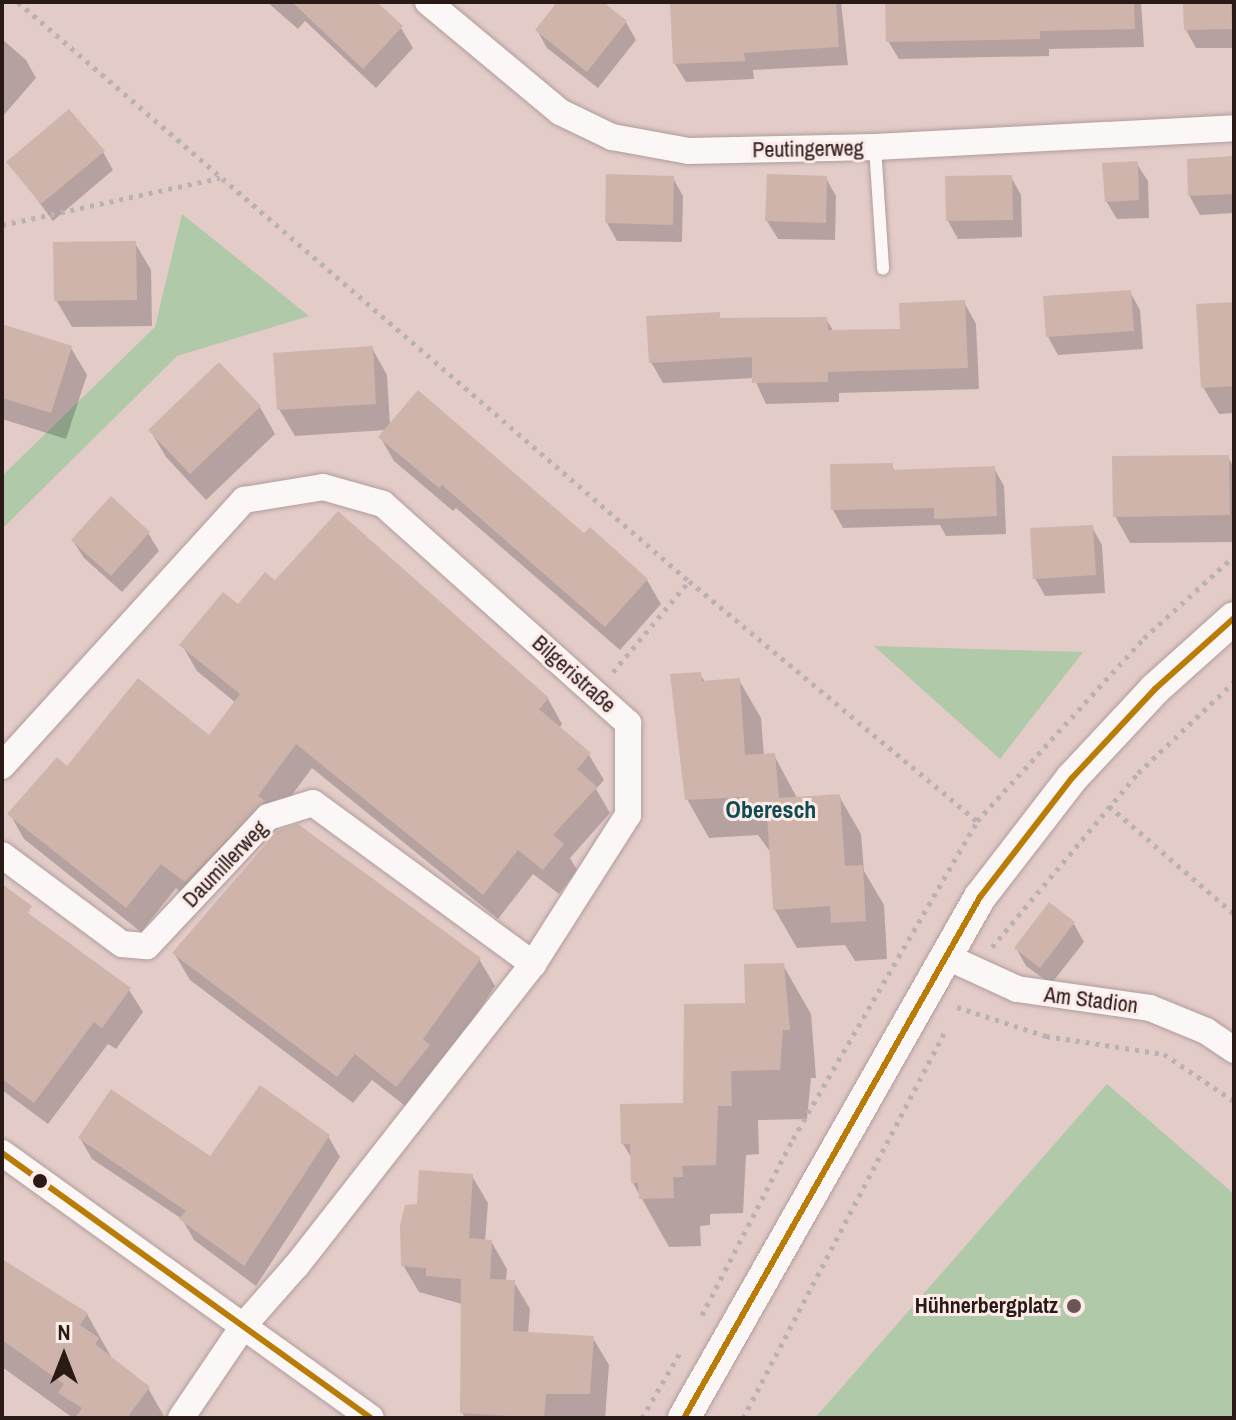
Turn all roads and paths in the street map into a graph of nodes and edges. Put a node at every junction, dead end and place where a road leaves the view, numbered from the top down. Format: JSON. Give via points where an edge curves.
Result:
{"nodes":[{"id":1,"x":18,"y":2,"type":"edge"},
{"id":2,"x":428,"y":2,"type":"edge"},
{"id":3,"x":1234,"y":128,"type":"edge"},
{"id":4,"x":875,"y":147,"type":"junction"},
{"id":5,"x":221,"y":178,"type":"junction"},
{"id":6,"x":2,"y":225,"type":"edge"},
{"id":7,"x":883,"y":269,"type":"dead end"},
{"id":8,"x":1234,"y":556,"type":"edge"},
{"id":9,"x":689,"y":581,"type":"junction"},
{"id":10,"x":1234,"y":618,"type":"edge"},
{"id":11,"x":1234,"y":682,"type":"edge"},
{"id":12,"x":596,"y":692,"type":"junction"},
{"id":13,"x":2,"y":766,"type":"edge"},
{"id":14,"x":1109,"y":806,"type":"junction"},
{"id":15,"x":977,"y":821,"type":"junction"},
{"id":16,"x":2,"y":855,"type":"edge"},
{"id":17,"x":1234,"y":914,"type":"edge"},
{"id":18,"x":945,"y":956,"type":"junction"},
{"id":19,"x":533,"y":964,"type":"junction"},
{"id":20,"x":976,"y":973,"type":"junction"},
{"id":21,"x":957,"y":1007,"type":"junction"},
{"id":22,"x":1234,"y":1050,"type":"edge"},
{"id":23,"x":1234,"y":1101,"type":"edge"},
{"id":24,"x":2,"y":1153,"type":"edge"},
{"id":25,"x":244,"y":1325,"type":"junction"},
{"id":26,"x":696,"y":1326,"type":"dead end"},
{"id":27,"x":688,"y":1339,"type":"dead end"},
{"id":28,"x":181,"y":1418,"type":"edge"},
{"id":29,"x":371,"y":1418,"type":"edge"},
{"id":30,"x":642,"y":1418,"type":"edge"},
{"id":31,"x":684,"y":1418,"type":"edge"},
{"id":32,"x":743,"y":1418,"type":"edge"}],
"edges":[{"from":1,"to":5,"type":"path"},
{"from":2,"to":4,"type":"street","name":"Peutingerweg","via":[[560,112],[612,137],[689,151]]},
{"from":3,"to":4,"type":"street","name":"Peutingerweg"},
{"from":4,"to":7,"type":"lane"},
{"from":5,"to":6,"type":"path"},
{"from":5,"to":9,"type":"path"},
{"from":8,"to":15,"type":"path","via":[[1144,638]]},
{"from":9,"to":12,"type":"path"},
{"from":9,"to":15,"type":"path"},
{"from":10,"to":18,"type":"street","via":[[1155,689],[1072,778],[998,873]]},
{"from":11,"to":14,"type":"path"},
{"from":12,"to":13,"type":"street","name":"Bilgeristraße","via":[[383,504],[323,487],[244,500]]},
{"from":12,"to":19,"type":"street","name":"Bilgeristraße","via":[[628,723],[628,815]]},
{"from":14,"to":17,"type":"path"},
{"from":14,"to":20,"type":"path","via":[[1008,925]]},
{"from":15,"to":26,"type":"path","via":[[793,1139]]},
{"from":16,"to":19,"type":"street","name":"Daumillerweg","via":[[122,944],[147,946],[268,817],[313,803]]},
{"from":18,"to":20,"type":"street","name":"Am Stadion"},
{"from":18,"to":31,"type":"street"},
{"from":19,"to":25,"type":"street","name":"Bilgeristraße"},
{"from":20,"to":21,"type":"path"},
{"from":20,"to":22,"type":"street","name":"Am Stadion","via":[[1045,995],[1150,1008],[1206,1031]]},
{"from":21,"to":23,"type":"path","via":[[1046,1036],[1164,1054]]},
{"from":21,"to":32,"type":"path"},
{"from":24,"to":25,"type":"street"},
{"from":25,"to":28,"type":"street","name":"Bilgeristraße"},
{"from":25,"to":29,"type":"street"},
{"from":27,"to":30,"type":"path"}]}
